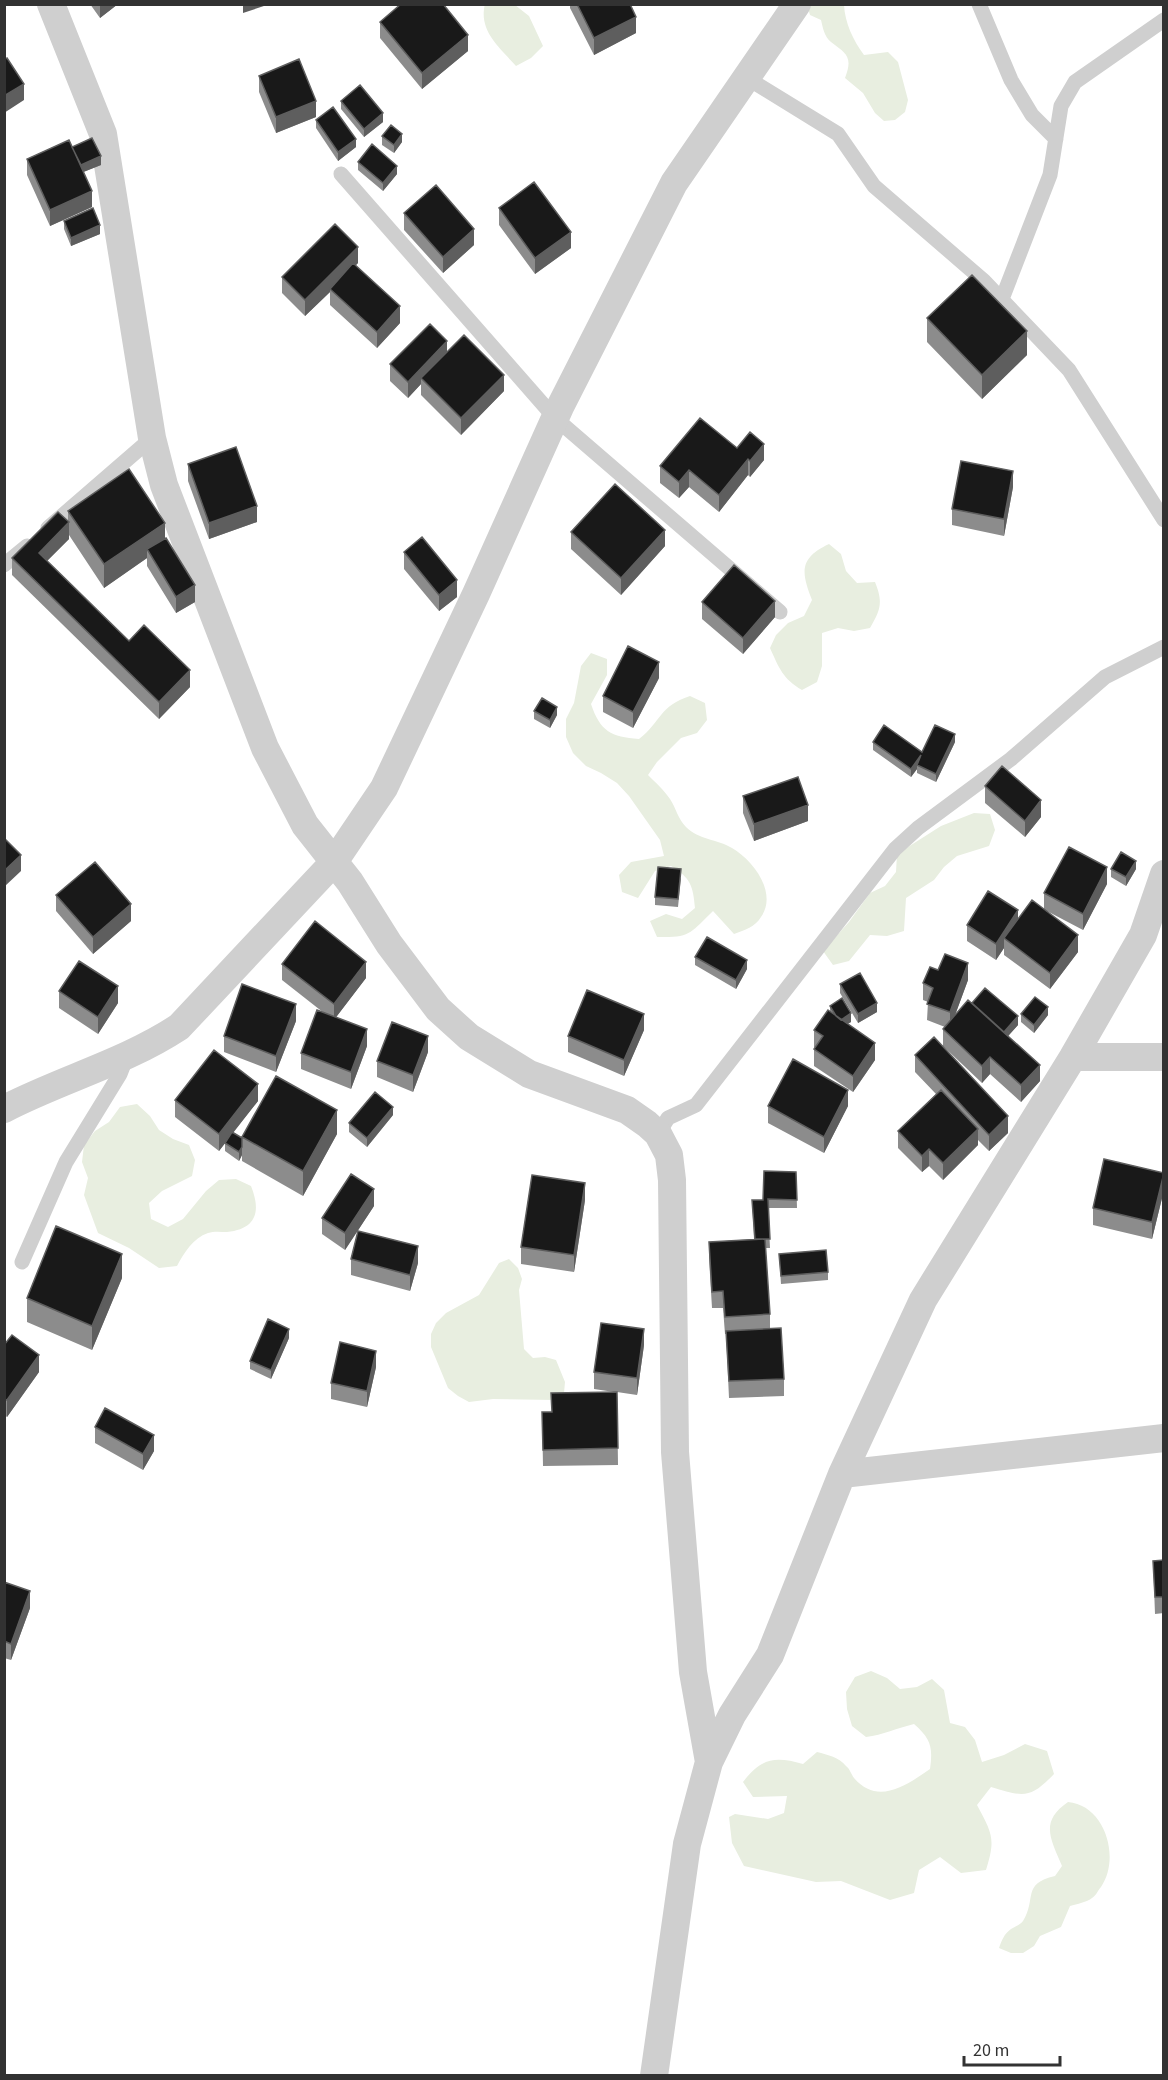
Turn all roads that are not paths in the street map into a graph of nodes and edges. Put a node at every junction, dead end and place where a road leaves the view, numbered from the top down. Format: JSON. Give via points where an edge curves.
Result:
{"nodes":[{"id":1,"x":51,"y":4,"type":"edge"},
{"id":2,"x":797,"y":4,"type":"edge"},
{"id":3,"x":979,"y":4,"type":"edge"},
{"id":4,"x":1164,"y":20,"type":"edge"},
{"id":5,"x":747,"y":78,"type":"junction"},
{"id":6,"x":1056,"y":139,"type":"junction"},
{"id":7,"x":341,"y":174,"type":"dead end"},
{"id":8,"x":1002,"y":299,"type":"junction"},
{"id":9,"x":555,"y":418,"type":"junction"},
{"id":10,"x":152,"y":438,"type":"junction"},
{"id":11,"x":1164,"y":520,"type":"edge"},
{"id":12,"x":4,"y":565,"type":"edge"},
{"id":13,"x":780,"y":612,"type":"dead end"},
{"id":14,"x":1164,"y":647,"type":"edge"},
{"id":15,"x":334,"y":862,"type":"junction"},
{"id":16,"x":1164,"y":874,"type":"edge"},
{"id":17,"x":128,"y":1056,"type":"junction"},
{"id":18,"x":1073,"y":1057,"type":"junction"},
{"id":19,"x":1164,"y":1057,"type":"edge"},
{"id":20,"x":4,"y":1109,"type":"edge"},
{"id":21,"x":658,"y":1134,"type":"junction"},
{"id":22,"x":22,"y":1262,"type":"dead end"},
{"id":23,"x":1164,"y":1438,"type":"edge"},
{"id":24,"x":842,"y":1474,"type":"junction"},
{"id":25,"x":709,"y":1762,"type":"junction"},
{"id":26,"x":654,"y":2076,"type":"edge"}],
"edges":[{"from":1,"to":10,"type":"street","via":[[103,134]]},
{"from":2,"to":5,"type":"street"},
{"from":3,"to":6,"type":"lane","via":[[1011,80],[1032,115]]},
{"from":4,"to":6,"type":"lane","via":[[1075,82],[1061,106]]},
{"from":5,"to":8,"type":"lane","via":[[838,134],[874,186]]},
{"from":5,"to":9,"type":"street","via":[[674,183]]},
{"from":6,"to":8,"type":"lane","via":[[1050,175]]},
{"from":7,"to":9,"type":"lane"},
{"from":8,"to":11,"type":"lane","via":[[1069,370]]},
{"from":9,"to":13,"type":"lane"},
{"from":9,"to":15,"type":"street","via":[[384,788]]},
{"from":10,"to":12,"type":"lane"},
{"from":10,"to":15,"type":"street","via":[[164,485],[265,748],[305,825]]},
{"from":14,"to":21,"type":"lane","via":[[1105,677],[1011,759],[895,849],[696,1105],[668,1118]]},
{"from":15,"to":17,"type":"street","via":[[179,1027]]},
{"from":15,"to":21,"type":"street","via":[[438,1009],[469,1037],[529,1074],[627,1110]]},
{"from":16,"to":18,"type":"street","via":[[1143,935]]},
{"from":17,"to":20,"type":"street"},
{"from":17,"to":22,"type":"lane","via":[[66,1162]]},
{"from":18,"to":19,"type":"street"},
{"from":18,"to":24,"type":"street","via":[[923,1300]]},
{"from":21,"to":25,"type":"street","via":[[669,1155],[672,1180],[675,1452],[693,1672]]},
{"from":23,"to":24,"type":"street"},
{"from":24,"to":25,"type":"street","via":[[770,1655],[732,1715]]},
{"from":25,"to":26,"type":"street","via":[[687,1844]]}]}
